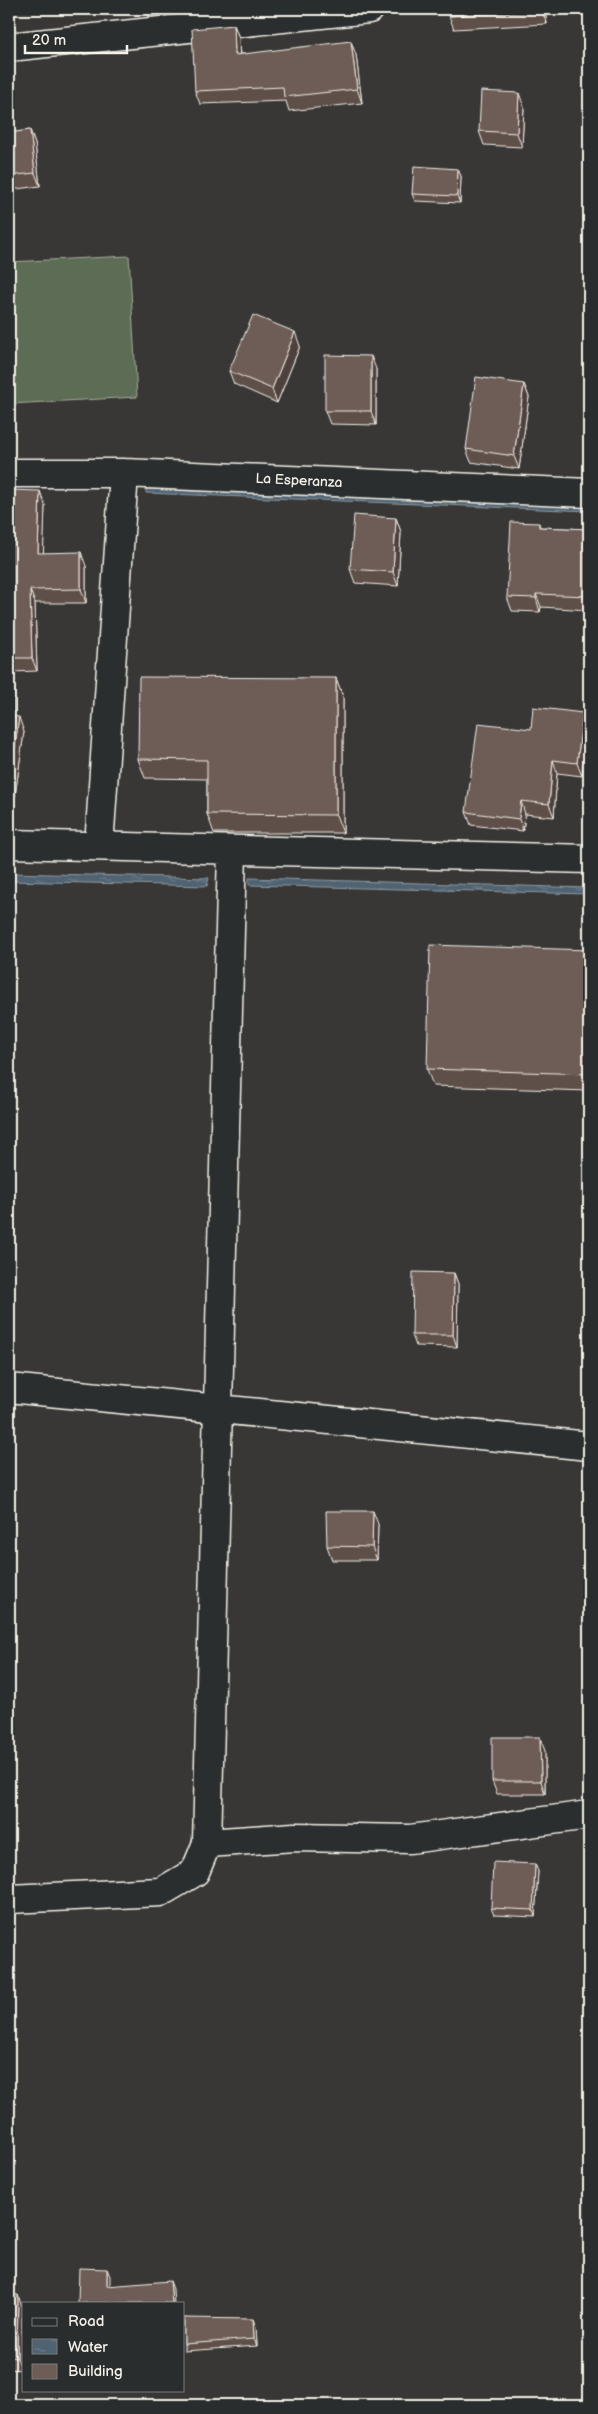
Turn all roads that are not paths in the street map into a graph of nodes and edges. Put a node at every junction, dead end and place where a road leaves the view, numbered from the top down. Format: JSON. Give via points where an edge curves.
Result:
{"nodes":[{"id":1,"x":369,"y":9,"type":"edge"},
{"id":2,"x":9,"y":47,"type":"edge"},
{"id":3,"x":124,"y":472,"type":"junction"},
{"id":4,"x":9,"y":473,"type":"edge"},
{"id":5,"x":589,"y":493,"type":"edge"},
{"id":6,"x":9,"y":844,"type":"edge"},
{"id":7,"x":99,"y":846,"type":"junction"},
{"id":8,"x":232,"y":850,"type":"junction"},
{"id":9,"x":589,"y":859,"type":"edge"},
{"id":10,"x":9,"y":1388,"type":"edge"},
{"id":11,"x":219,"y":1408,"type":"junction"},
{"id":12,"x":589,"y":1446,"type":"edge"},
{"id":13,"x":589,"y":1815,"type":"edge"},
{"id":14,"x":207,"y":1843,"type":"junction"},
{"id":15,"x":9,"y":1899,"type":"edge"}],
"edges":[{"from":1,"to":2,"type":"street"},
{"from":3,"to":4,"type":"street","name":"La Esperanza"},
{"from":3,"to":5,"type":"street","name":"La Esperanza"},
{"from":3,"to":7,"type":"street"},
{"from":6,"to":7,"type":"street"},
{"from":7,"to":8,"type":"street"},
{"from":8,"to":9,"type":"street"},
{"from":8,"to":11,"type":"street"},
{"from":10,"to":11,"type":"street"},
{"from":11,"to":12,"type":"street"},
{"from":11,"to":14,"type":"street"},
{"from":13,"to":14,"type":"street","via":[[410,1839],[294,1837]]},
{"from":14,"to":15,"type":"street","via":[[195,1872],[161,1892]]}]}
